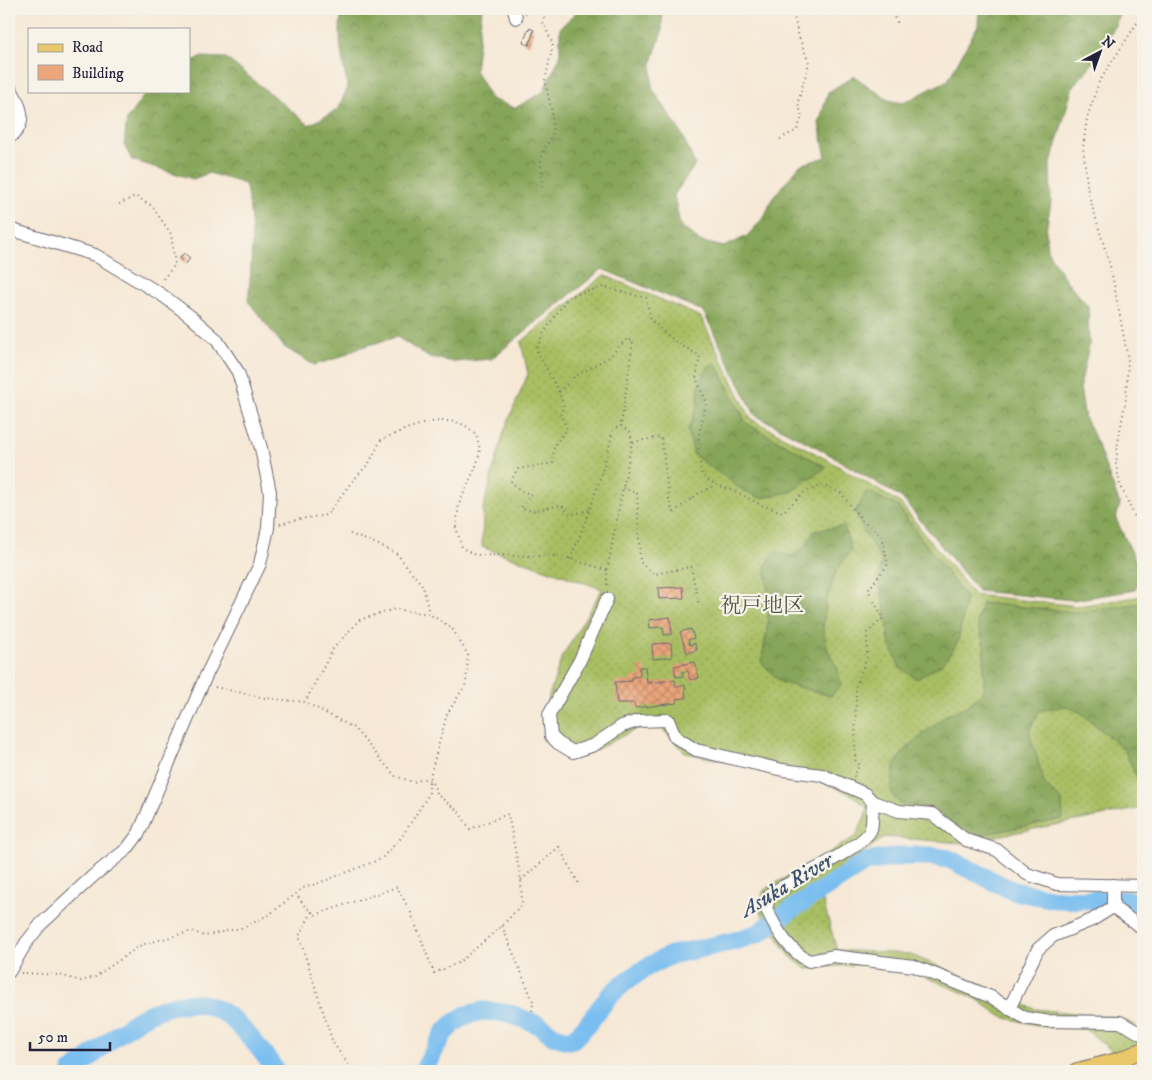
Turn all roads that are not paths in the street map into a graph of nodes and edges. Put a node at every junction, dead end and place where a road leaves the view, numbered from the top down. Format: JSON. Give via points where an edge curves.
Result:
{"nodes":[{"id":1,"x":9,"y":86,"type":"edge"},
{"id":2,"x":9,"y":138,"type":"edge"},
{"id":3,"x":9,"y":229,"type":"edge"},
{"id":4,"x":607,"y":599,"type":"road end"},
{"id":5,"x":869,"y":798,"type":"junction"},
{"id":6,"x":1113,"y":885,"type":"junction"},
{"id":7,"x":1143,"y":886,"type":"edge"},
{"id":8,"x":1114,"y":907,"type":"junction"},
{"id":9,"x":1143,"y":926,"type":"edge"},
{"id":10,"x":13,"y":972,"type":"edge"},
{"id":11,"x":1009,"y":1008,"type":"junction"},
{"id":12,"x":1143,"y":1035,"type":"edge"},
{"id":13,"x":1143,"y":1050,"type":"edge"},
{"id":14,"x":1076,"y":1071,"type":"edge"}],
"edges":[{"from":1,"to":2,"type":"street","via":[[20,104],[21,122]]},
{"from":3,"to":10,"type":"street","via":[[96,255],[153,290],[216,339],[238,372],[261,448],[270,492],[268,528],[260,564],[203,684],[139,833],[127,849],[41,924],[26,943]]},
{"from":4,"to":5,"type":"street","via":[[580,660],[549,715],[551,736],[558,742],[573,752],[594,745],[622,726],[638,721],[668,720],[675,737],[696,750],[783,770],[822,775]]},
{"from":5,"to":6,"type":"street","via":[[899,811],[932,814],[966,840],[996,850],[1027,874],[1057,884]]},
{"from":5,"to":11,"type":"street","via":[[871,830],[866,836],[840,856],[771,893],[766,908],[775,928],[797,955],[808,961],[833,956],[914,966],[963,984]]},
{"from":6,"to":7,"type":"street"},
{"from":6,"to":8,"type":"street"},
{"from":8,"to":9,"type":"street","via":[[1138,926]]},
{"from":8,"to":11,"type":"street","via":[[1053,936],[1038,949]]},
{"from":11,"to":12,"type":"street","via":[[1025,1018],[1044,1021],[1120,1022]]},
{"from":13,"to":14,"type":"main road"}]}
